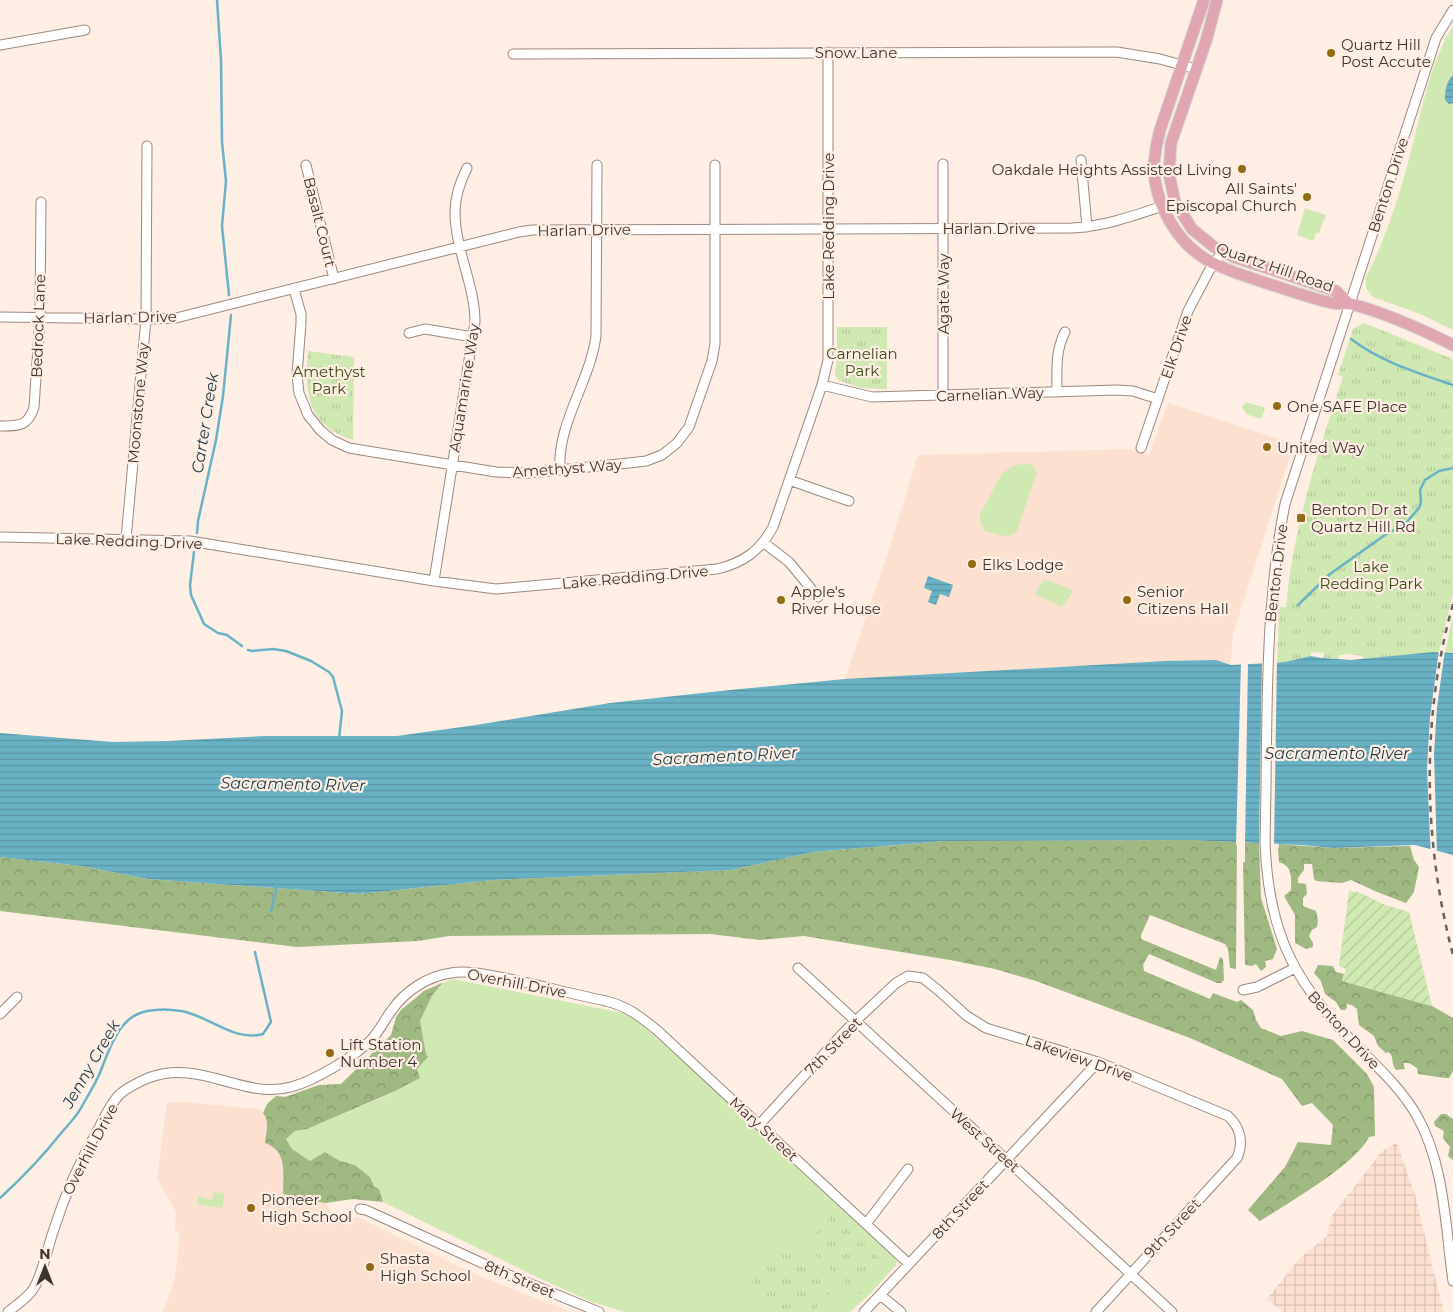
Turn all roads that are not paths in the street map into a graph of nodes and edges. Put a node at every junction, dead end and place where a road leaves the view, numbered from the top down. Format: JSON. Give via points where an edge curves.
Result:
{"nodes":[{"id":1,"x":1204,"y":0,"type":"edge"},
{"id":2,"x":1217,"y":0,"type":"edge"},
{"id":3,"x":1453,"y":10,"type":"edge"},
{"id":4,"x":85,"y":30,"type":"dead end"},
{"id":5,"x":0,"y":45,"type":"edge"},
{"id":6,"x":828,"y":52,"type":"junction"},
{"id":7,"x":513,"y":54,"type":"dead end"},
{"id":8,"x":1181,"y":64,"type":"junction"},
{"id":9,"x":1196,"y":69,"type":"junction"},
{"id":10,"x":147,"y":146,"type":"dead end"},
{"id":11,"x":1081,"y":160,"type":"dead end"},
{"id":12,"x":944,"y":164,"type":"dead end"},
{"id":13,"x":306,"y":165,"type":"dead end"},
{"id":14,"x":597,"y":165,"type":"dead end"},
{"id":15,"x":715,"y":165,"type":"dead end"},
{"id":16,"x":466,"y":168,"type":"dead end"},
{"id":17,"x":41,"y":202,"type":"dead end"},
{"id":18,"x":1175,"y":202,"type":"junction"},
{"id":19,"x":1163,"y":206,"type":"junction"},
{"id":20,"x":943,"y":228,"type":"junction"},
{"id":21,"x":1087,"y":228,"type":"junction"},
{"id":22,"x":715,"y":229,"type":"junction"},
{"id":23,"x":828,"y":229,"type":"junction"},
{"id":24,"x":597,"y":230,"type":"junction"},
{"id":25,"x":460,"y":247,"type":"junction"},
{"id":26,"x":1222,"y":252,"type":"junction"},
{"id":27,"x":1214,"y":264,"type":"junction"},
{"id":28,"x":334,"y":279,"type":"junction"},
{"id":29,"x":294,"y":289,"type":"junction"},
{"id":30,"x":1350,"y":304,"type":"junction"},
{"id":31,"x":0,"y":317,"type":"edge"},
{"id":32,"x":40,"y":317,"type":"junction"},
{"id":33,"x":146,"y":319,"type":"junction"},
{"id":34,"x":1065,"y":332,"type":"dead end"},
{"id":35,"x":409,"y":333,"type":"dead end"},
{"id":36,"x":473,"y":337,"type":"junction"},
{"id":37,"x":1453,"y":345,"type":"edge"},
{"id":38,"x":822,"y":385,"type":"junction"},
{"id":39,"x":1057,"y":392,"type":"junction"},
{"id":40,"x":944,"y":395,"type":"junction"},
{"id":41,"x":1158,"y":399,"type":"junction"},
{"id":42,"x":0,"y":426,"type":"edge"},
{"id":43,"x":1141,"y":448,"type":"dead end"},
{"id":44,"x":452,"y":464,"type":"junction"},
{"id":45,"x":560,"y":470,"type":"junction"},
{"id":46,"x":789,"y":480,"type":"junction"},
{"id":47,"x":849,"y":501,"type":"dead end"},
{"id":48,"x":0,"y":537,"type":"edge"},
{"id":49,"x":126,"y":539,"type":"junction"},
{"id":50,"x":763,"y":542,"type":"junction"},
{"id":51,"x":434,"y":581,"type":"junction"},
{"id":52,"x":818,"y":597,"type":"dead end"},
{"id":53,"x":798,"y":968,"type":"dead end"},
{"id":54,"x":1295,"y":968,"type":"junction"},
{"id":55,"x":913,"y":976,"type":"joint"},
{"id":56,"x":1243,"y":990,"type":"dead end"},
{"id":57,"x":18,"y":997,"type":"dead end"},
{"id":58,"x":612,"y":1002,"type":"joint"},
{"id":59,"x":0,"y":1014,"type":"edge"},
{"id":60,"x":856,"y":1022,"type":"junction"},
{"id":61,"x":1098,"y":1062,"type":"junction"},
{"id":62,"x":759,"y":1124,"type":"junction"},
{"id":63,"x":1241,"y":1140,"type":"joint"},
{"id":64,"x":1006,"y":1160,"type":"junction"},
{"id":65,"x":908,"y":1169,"type":"dead end"},
{"id":66,"x":360,"y":1209,"type":"dead end"},
{"id":67,"x":866,"y":1224,"type":"junction"},
{"id":68,"x":909,"y":1264,"type":"junction"},
{"id":69,"x":1130,"y":1274,"type":"junction"},
{"id":70,"x":1453,"y":1282,"type":"edge"},
{"id":71,"x":880,"y":1295,"type":"junction"},
{"id":72,"x":8,"y":1312,"type":"edge"},
{"id":73,"x":599,"y":1312,"type":"edge"},
{"id":74,"x":864,"y":1312,"type":"edge"},
{"id":75,"x":901,"y":1312,"type":"edge"},
{"id":76,"x":1096,"y":1312,"type":"edge"},
{"id":77,"x":1172,"y":1312,"type":"edge"}],
"edges":[{"from":1,"to":8,"type":"main road","name":"Quartz Hill Road"},
{"from":2,"to":9,"type":"main road","name":"Quartz Hill Road"},
{"from":3,"to":30,"type":"street","name":"Benton Drive","via":[[1436,38]]},
{"from":4,"to":5,"type":"street"},
{"from":6,"to":7,"type":"street","name":"Snow Lane"},
{"from":6,"to":8,"type":"street","name":"Snow Lane","via":[[1117,52]]},
{"from":6,"to":23,"type":"street","name":"Lake Redding Drive"},
{"from":8,"to":9,"type":"street","name":"Snow Lane"},
{"from":8,"to":19,"type":"main road","name":"Quartz Hill Road","via":[[1155,152],[1155,176]]},
{"from":9,"to":18,"type":"main road","name":"Quartz Hill Road","via":[[1170,149],[1169,174]]},
{"from":10,"to":33,"type":"street","name":"Moonstone Way"},
{"from":11,"to":21,"type":"street"},
{"from":12,"to":20,"type":"street","name":"Agate Way"},
{"from":13,"to":28,"type":"street","name":"Basalt Court"},
{"from":14,"to":24,"type":"street"},
{"from":15,"to":22,"type":"street","name":"Amethyst Way"},
{"from":16,"to":25,"type":"street","name":"Aquamarine Way","via":[[455,207]]},
{"from":17,"to":32,"type":"street","name":"Bedrock Lane"},
{"from":18,"to":19,"type":"street","name":"Harlan Drive"},
{"from":18,"to":26,"type":"main road","name":"Quartz Hill Road","via":[[1192,229]]},
{"from":19,"to":21,"type":"street","name":"Harlan Drive"},
{"from":19,"to":27,"type":"main road","name":"Quartz Hill Road","via":[[1184,240]]},
{"from":20,"to":21,"type":"street","name":"Harlan Drive"},
{"from":20,"to":23,"type":"street","name":"Harlan Drive"},
{"from":20,"to":40,"type":"street","name":"Agate Way"},
{"from":22,"to":23,"type":"street","name":"Harlan Drive"},
{"from":22,"to":24,"type":"street","name":"Harlan Drive"},
{"from":22,"to":45,"type":"street","name":"Amethyst Way","via":[[714,353],[686,432],[669,451],[646,461]]},
{"from":23,"to":38,"type":"street","name":"Lake Redding Drive","via":[[828,355]]},
{"from":24,"to":25,"type":"street","name":"Harlan Drive","via":[[532,230]]},
{"from":24,"to":45,"type":"street","via":[[594,346],[564,433]]},
{"from":25,"to":28,"type":"street","name":"Harlan Drive"},
{"from":25,"to":36,"type":"street","name":"Aquamarine Way","via":[[473,300]]},
{"from":26,"to":27,"type":"street","name":"Elk Drive"},
{"from":26,"to":30,"type":"main road","name":"Quartz Hill Road","via":[[1336,291]]},
{"from":27,"to":30,"type":"main road","name":"Quartz Hill Road","via":[[1334,304]]},
{"from":27,"to":41,"type":"street","name":"Elk Drive","via":[[1186,317]]},
{"from":28,"to":29,"type":"street","name":"Harlan Drive"},
{"from":29,"to":33,"type":"street","name":"Harlan Drive","via":[[176,318]]},
{"from":29,"to":44,"type":"street","name":"Amethyst Way","via":[[301,314],[297,383],[302,402],[313,422],[329,438],[349,448]]},
{"from":30,"to":37,"type":"main road","name":"Quartz Hill Road"},
{"from":30,"to":54,"type":"street","name":"Benton Drive","via":[[1285,504],[1275,561],[1269,630],[1266,869],[1276,922]]},
{"from":31,"to":32,"type":"street","name":"Harlan Drive"},
{"from":32,"to":33,"type":"street","name":"Harlan Drive"},
{"from":32,"to":42,"type":"street","name":"Bedrock Lane","via":[[32,414],[20,425]]},
{"from":33,"to":49,"type":"street","name":"Moonstone Way"},
{"from":34,"to":39,"type":"street","via":[[1057,354]]},
{"from":35,"to":36,"type":"street","via":[[425,329]]},
{"from":36,"to":44,"type":"street","name":"Aquamarine Way"},
{"from":38,"to":40,"type":"street","name":"Carnelian Way","via":[[866,397]]},
{"from":38,"to":46,"type":"street","name":"Lake Redding Drive"},
{"from":39,"to":40,"type":"street","name":"Carnelian Way"},
{"from":39,"to":41,"type":"street","name":"Carnelian Way","via":[[1124,390]]},
{"from":41,"to":43,"type":"street","name":"Elk Drive"},
{"from":44,"to":45,"type":"street","name":"Amethyst Way","via":[[505,473]]},
{"from":44,"to":51,"type":"street","name":"Aquamarine Way"},
{"from":46,"to":47,"type":"street"},
{"from":46,"to":50,"type":"street","name":"Lake Redding Drive","via":[[773,527]]},
{"from":48,"to":49,"type":"street","name":"Lake Redding Drive"},
{"from":49,"to":51,"type":"street","name":"Lake Redding Drive","via":[[190,541]]},
{"from":50,"to":51,"type":"street","name":"Lake Redding Drive","via":[[744,560],[717,570],[501,589]]},
{"from":50,"to":52,"type":"street","via":[[789,562]]},
{"from":53,"to":60,"type":"street","name":"West Street"},
{"from":54,"to":56,"type":"street","via":[[1257,987]]},
{"from":54,"to":70,"type":"street","name":"Benton Drive","via":[[1311,995],[1389,1078],[1416,1115],[1431,1146],[1439,1174]]},
{"from":55,"to":60,"type":"street","name":"7th Street","via":[[902,978]]},
{"from":55,"to":61,"type":"street","name":"Lakeview Drive","via":[[922,978],[960,1011],[986,1028]]},
{"from":57,"to":59,"type":"street"},
{"from":58,"to":62,"type":"street","name":"Mary Street","via":[[635,1012],[651,1025]]},
{"from":58,"to":72,"type":"street","name":"Overhill Drive","via":[[492,976],[448,973],[426,981],[403,996],[367,1044],[329,1070],[291,1087],[248,1086],[186,1072],[144,1080],[121,1093],[111,1106],[66,1191],[34,1288]]},
{"from":60,"to":62,"type":"street","name":"7th Street"},
{"from":60,"to":64,"type":"street","name":"West Street"},
{"from":61,"to":63,"type":"street","name":"Lakeview Drive","via":[[1222,1112],[1237,1126]]},
{"from":61,"to":64,"type":"street","name":"8th Street"},
{"from":62,"to":67,"type":"street","name":"Mary Street"},
{"from":63,"to":69,"type":"street","name":"9th Street","via":[[1233,1162]]},
{"from":64,"to":68,"type":"street","name":"8th Street"},
{"from":64,"to":69,"type":"street","name":"West Street"},
{"from":65,"to":67,"type":"street"},
{"from":66,"to":73,"type":"street","name":"8th Street"},
{"from":67,"to":68,"type":"street","name":"Mary Street"},
{"from":68,"to":71,"type":"street","name":"8th Street"},
{"from":69,"to":76,"type":"street","name":"9th Street"},
{"from":69,"to":77,"type":"street","name":"West Street"},
{"from":71,"to":74,"type":"street","name":"8th Street"},
{"from":71,"to":75,"type":"street"}]}
